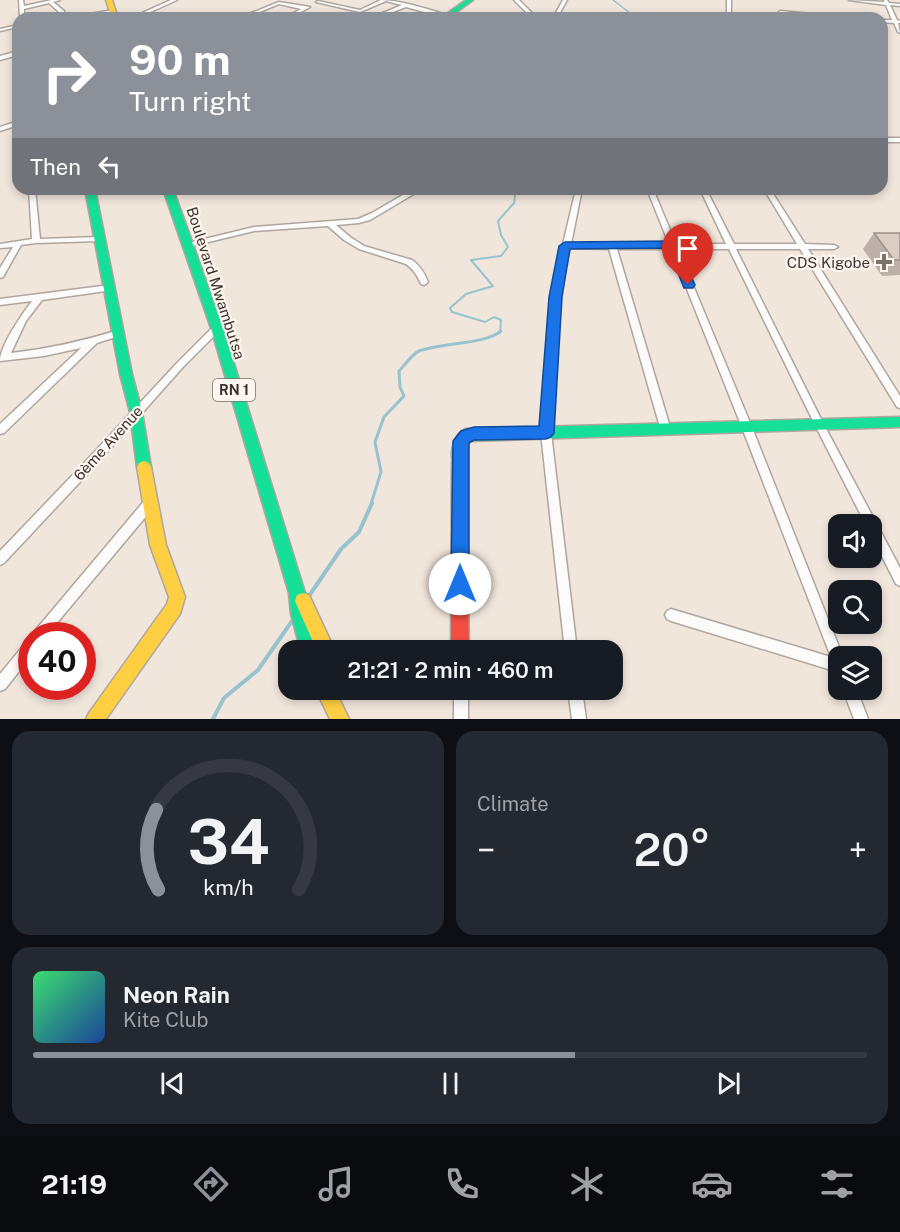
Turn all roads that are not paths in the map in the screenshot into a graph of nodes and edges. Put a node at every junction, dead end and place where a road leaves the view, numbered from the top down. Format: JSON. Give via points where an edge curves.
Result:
{"nodes":[{"id":1,"x":21,"y":0,"type":"edge"},
{"id":2,"x":58,"y":0,"type":"edge"},
{"id":3,"x":175,"y":0,"type":"edge"},
{"id":4,"x":386,"y":0,"type":"edge"},
{"id":5,"x":470,"y":0,"type":"edge"},
{"id":6,"x":516,"y":0,"type":"edge"},
{"id":7,"x":851,"y":0,"type":"edge"},
{"id":8,"x":321,"y":1,"type":"edge"},
{"id":9,"x":50,"y":2,"type":"junction"},
{"id":10,"x":887,"y":2,"type":"edge"},
{"id":11,"x":407,"y":5,"type":"junction"},
{"id":12,"x":900,"y":5,"type":"edge"},
{"id":13,"x":781,"y":6,"type":"dead end"},
{"id":14,"x":22,"y":8,"type":"junction"},
{"id":15,"x":306,"y":8,"type":"junction"},
{"id":16,"x":844,"y":9,"type":"dead end"},
{"id":17,"x":22,"y":12,"type":"edge"},
{"id":18,"x":62,"y":12,"type":"edge"},
{"id":19,"x":147,"y":12,"type":"edge"},
{"id":20,"x":257,"y":12,"type":"edge"},
{"id":21,"x":298,"y":12,"type":"edge"},
{"id":22,"x":389,"y":12,"type":"edge"},
{"id":23,"x":429,"y":12,"type":"edge"},
{"id":24,"x":455,"y":12,"type":"edge"},
{"id":25,"x":529,"y":12,"type":"edge"},
{"id":26,"x":780,"y":12,"type":"edge"},
{"id":27,"x":845,"y":12,"type":"edge"},
{"id":28,"x":898,"y":22,"type":"edge"},
{"id":29,"x":900,"y":32,"type":"edge"},
{"id":30,"x":0,"y":122,"type":"edge"},
{"id":31,"x":3,"y":128,"type":"edge"},
{"id":32,"x":32,"y":195,"type":"edge"},
{"id":33,"x":91,"y":195,"type":"edge"},
{"id":34,"x":170,"y":195,"type":"edge"},
{"id":35,"x":406,"y":195,"type":"edge"},
{"id":36,"x":578,"y":195,"type":"edge"},
{"id":37,"x":652,"y":195,"type":"edge"},
{"id":38,"x":706,"y":195,"type":"edge"},
{"id":39,"x":771,"y":195,"type":"edge"},
{"id":40,"x":329,"y":223,"type":"junction"},
{"id":41,"x":99,"y":239,"type":"junction"},
{"id":42,"x":36,"y":241,"type":"junction"},
{"id":43,"x":18,"y":244,"type":"junction"},
{"id":44,"x":188,"y":245,"type":"junction"},
{"id":45,"x":612,"y":245,"type":"junction"},
{"id":46,"x":672,"y":245,"type":"junction"},
{"id":47,"x":728,"y":245,"type":"junction"},
{"id":48,"x":0,"y":246,"type":"edge"},
{"id":49,"x":565,"y":246,"type":"junction"},
{"id":50,"x":803,"y":246,"type":"junction"},
{"id":51,"x":834,"y":247,"type":"dead end"},
{"id":52,"x":0,"y":275,"type":"edge"},
{"id":53,"x":424,"y":282,"type":"dead end"},
{"id":54,"x":110,"y":288,"type":"junction"},
{"id":55,"x":40,"y":296,"type":"junction"},
{"id":56,"x":0,"y":302,"type":"edge"},
{"id":57,"x":217,"y":328,"type":"junction"},
{"id":58,"x":119,"y":333,"type":"junction"},
{"id":59,"x":94,"y":341,"type":"junction"},
{"id":60,"x":2,"y":358,"type":"edge"},
{"id":61,"x":900,"y":404,"type":"edge"},
{"id":62,"x":136,"y":412,"type":"junction"},
{"id":63,"x":900,"y":422,"type":"edge"},
{"id":64,"x":819,"y":424,"type":"junction"},
{"id":65,"x":746,"y":425,"type":"junction"},
{"id":66,"x":665,"y":427,"type":"junction"},
{"id":67,"x":0,"y":430,"type":"edge"},
{"id":68,"x":546,"y":433,"type":"junction"},
{"id":69,"x":149,"y":504,"type":"junction"},
{"id":70,"x":0,"y":559,"type":"edge"},
{"id":71,"x":900,"y":580,"type":"edge"},
{"id":72,"x":297,"y":593,"type":"junction"},
{"id":73,"x":671,"y":615,"type":"dead end"},
{"id":74,"x":50,"y":622,"type":"edge"},
{"id":75,"x":307,"y":640,"type":"edge"},
{"id":76,"x":321,"y":640,"type":"edge"},
{"id":77,"x":460,"y":640,"type":"edge"},
{"id":78,"x":570,"y":640,"type":"edge"},
{"id":79,"x":833,"y":646,"type":"edge"},
{"id":80,"x":18,"y":662,"type":"edge"},
{"id":81,"x":828,"y":663,"type":"edge"},
{"id":82,"x":0,"y":684,"type":"edge"},
{"id":83,"x":331,"y":700,"type":"edge"},
{"id":84,"x":338,"y":700,"type":"edge"},
{"id":85,"x":461,"y":700,"type":"edge"},
{"id":86,"x":576,"y":700,"type":"edge"},
{"id":87,"x":854,"y":700,"type":"edge"},
{"id":88,"x":95,"y":719,"type":"edge"},
{"id":89,"x":341,"y":719,"type":"edge"},
{"id":90,"x":461,"y":719,"type":"edge"},
{"id":91,"x":579,"y":719,"type":"edge"},
{"id":92,"x":861,"y":719,"type":"edge"}],
"edges":[{"from":1,"to":14,"type":"street"},
{"from":2,"to":9,"type":"street"},
{"from":3,"to":19,"type":"street"},
{"from":4,"to":8,"type":"street","via":[[360,11]]},
{"from":4,"to":11,"type":"street"},
{"from":5,"to":24,"type":"main road"},
{"from":6,"to":25,"type":"street"},
{"from":7,"to":10,"type":"street"},
{"from":8,"to":15,"type":"street"},
{"from":9,"to":14,"type":"street"},
{"from":9,"to":18,"type":"street"},
{"from":10,"to":12,"type":"street"},
{"from":10,"to":28,"type":"street"},
{"from":11,"to":22,"type":"street"},
{"from":11,"to":23,"type":"street"},
{"from":13,"to":26,"type":"street"},
{"from":14,"to":17,"type":"street"},
{"from":15,"to":20,"type":"street","via":[[279,3]]},
{"from":15,"to":21,"type":"street"},
{"from":16,"to":27,"type":"street"},
{"from":28,"to":29,"type":"street"},
{"from":30,"to":31,"type":"street"},
{"from":32,"to":42,"type":"street"},
{"from":33,"to":41,"type":"main road"},
{"from":34,"to":44,"type":"main road","name":"Boulevard Mwambutsa","number":"RN 1"},
{"from":35,"to":40,"type":"street","via":[[368,219]]},
{"from":36,"to":49,"type":"street"},
{"from":37,"to":46,"type":"street"},
{"from":38,"to":47,"type":"street"},
{"from":39,"to":50,"type":"street"},
{"from":40,"to":44,"type":"street","via":[[254,229]]},
{"from":40,"to":53,"type":"street","via":[[356,245],[411,262],[419,268]]},
{"from":41,"to":42,"type":"street"},
{"from":41,"to":54,"type":"main road"},
{"from":42,"to":43,"type":"street"},
{"from":43,"to":48,"type":"street"},
{"from":43,"to":52,"type":"street"},
{"from":44,"to":57,"type":"main road","name":"Boulevard Mwambutsa","number":"RN 1"},
{"from":45,"to":46,"type":"street"},
{"from":45,"to":49,"type":"street"},
{"from":45,"to":66,"type":"street"},
{"from":46,"to":47,"type":"street"},
{"from":46,"to":65,"type":"street"},
{"from":47,"to":50,"type":"street"},
{"from":47,"to":64,"type":"street"},
{"from":49,"to":68,"type":"street","via":[[555,297]]},
{"from":50,"to":51,"type":"street"},
{"from":50,"to":61,"type":"street"},
{"from":54,"to":55,"type":"street"},
{"from":54,"to":58,"type":"main road"},
{"from":55,"to":56,"type":"street"},
{"from":55,"to":60,"type":"street"},
{"from":57,"to":62,"type":"street","name":"6ème Avenue"},
{"from":57,"to":72,"type":"main road","name":"Boulevard Mwambutsa","number":"RN 1"},
{"from":58,"to":59,"type":"street"},
{"from":58,"to":62,"type":"main road"},
{"from":59,"to":60,"type":"street"},
{"from":59,"to":67,"type":"street"},
{"from":62,"to":69,"type":"main road"},
{"from":62,"to":70,"type":"street","name":"6ème Avenue"},
{"from":63,"to":64,"type":"main road"},
{"from":64,"to":65,"type":"main road"},
{"from":64,"to":71,"type":"street"},
{"from":65,"to":66,"type":"main road"},
{"from":65,"to":79,"type":"street"},
{"from":66,"to":68,"type":"main road"},
{"from":68,"to":77,"type":"main road","via":[[474,433],[461,441]]},
{"from":68,"to":78,"type":"street"},
{"from":69,"to":74,"type":"street"},
{"from":69,"to":88,"type":"main road","via":[[176,603]]},
{"from":72,"to":75,"type":"main road","name":"Boulevard Mwambutsa","number":"RN 1"},
{"from":72,"to":76,"type":"main road","name":"Boulevard Mwambutsa","number":"RN 1"},
{"from":73,"to":81,"type":"street"},
{"from":80,"to":82,"type":"street"},
{"from":83,"to":89,"type":"main road"},
{"from":84,"to":89,"type":"main road"},
{"from":85,"to":90,"type":"street"},
{"from":86,"to":91,"type":"street"},
{"from":87,"to":92,"type":"street"}]}
